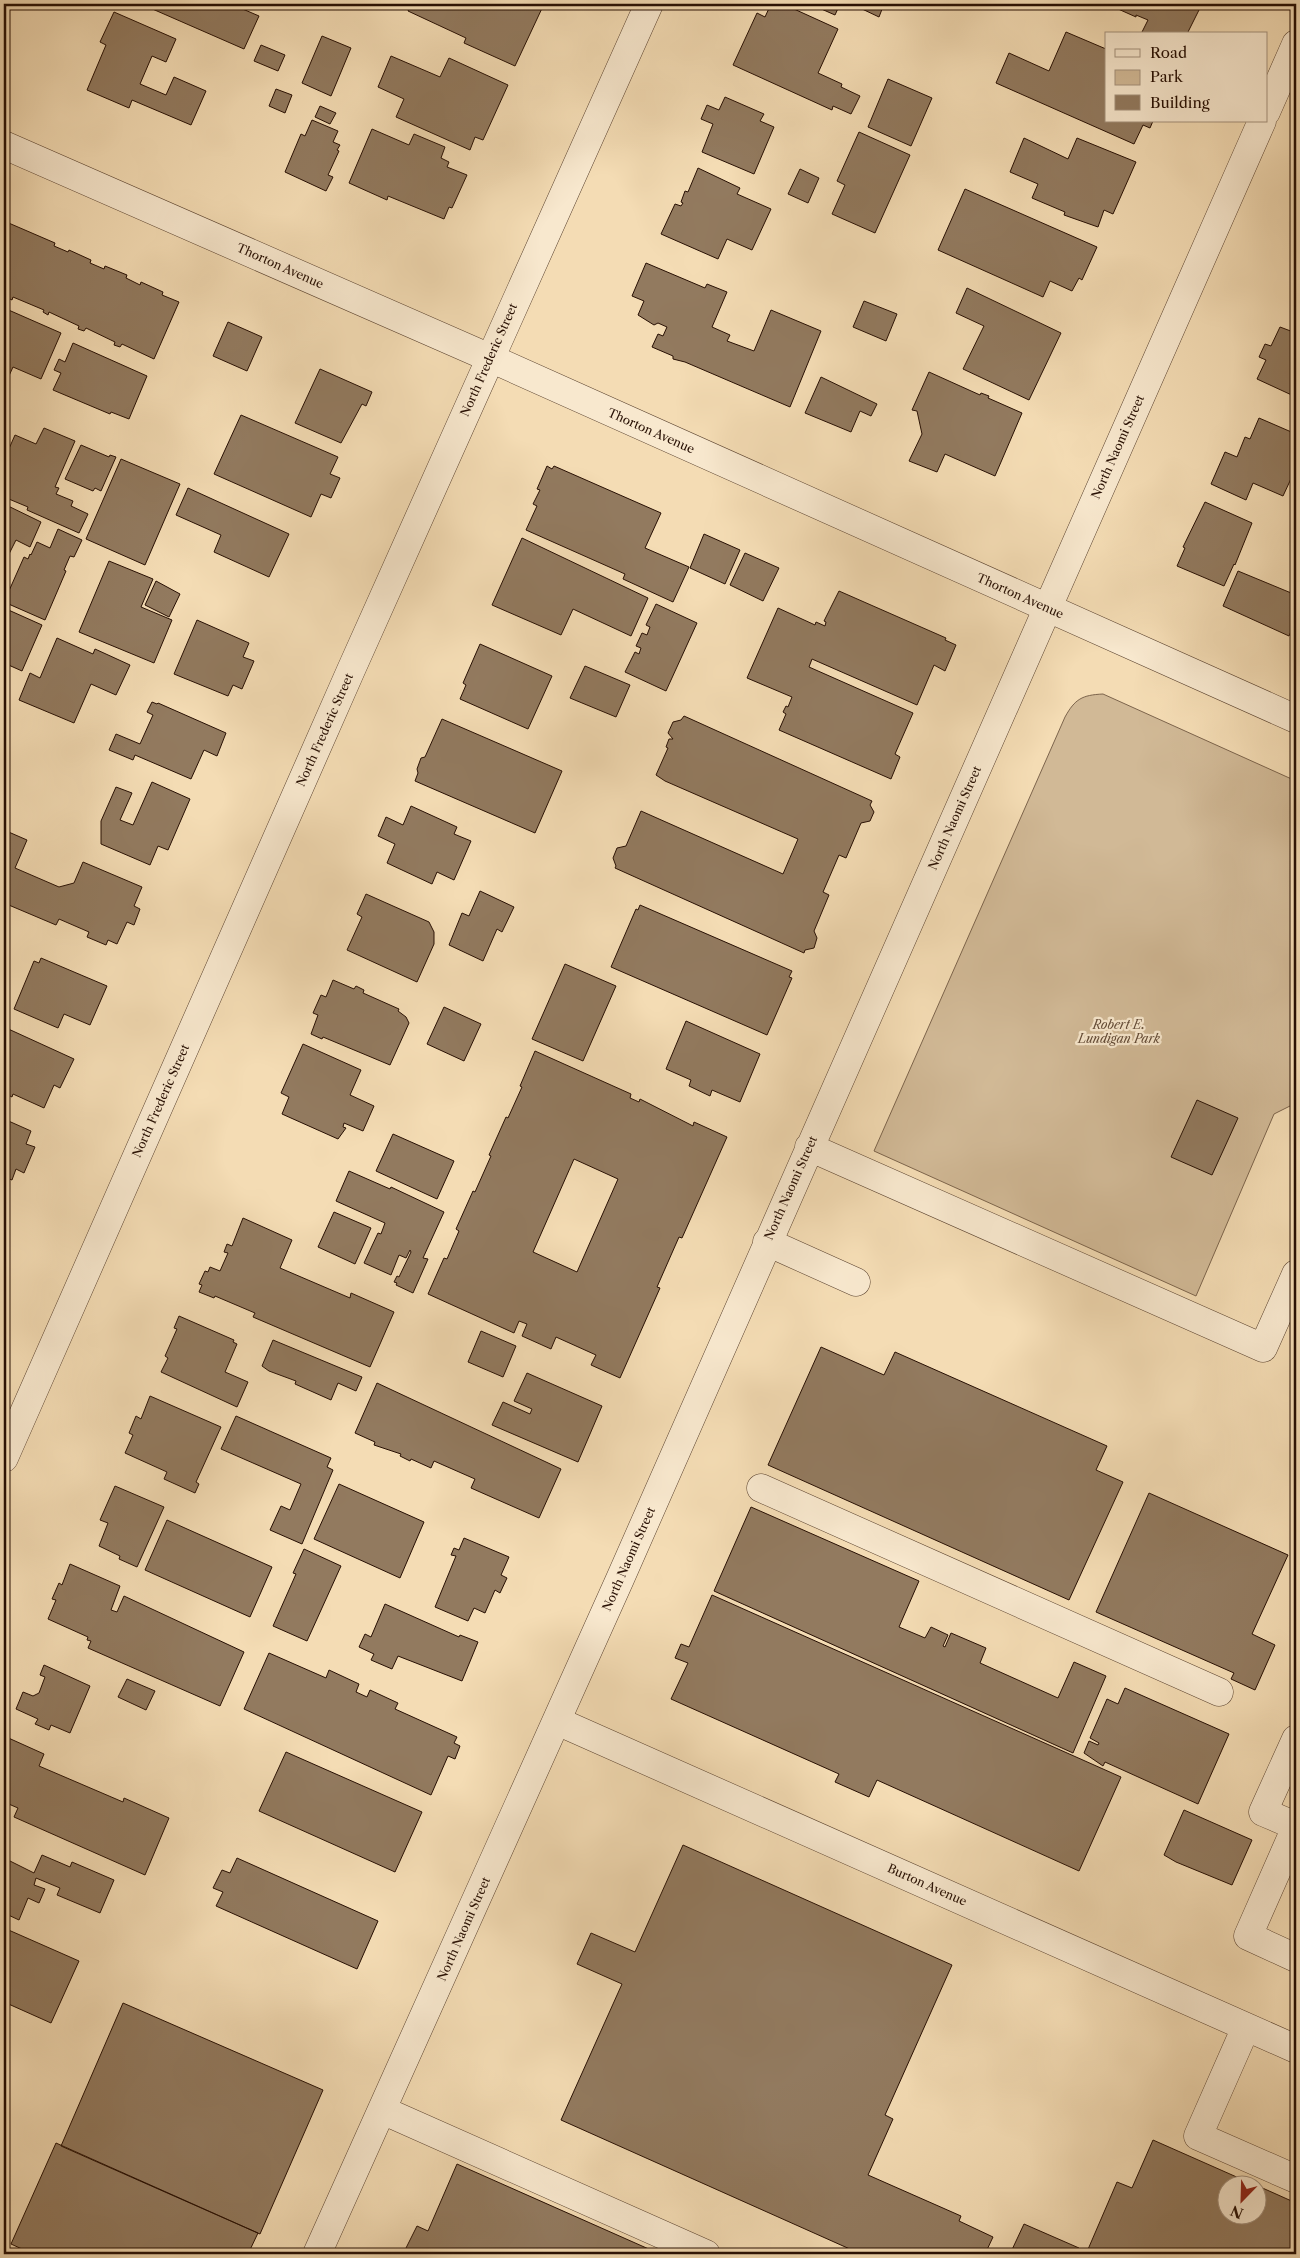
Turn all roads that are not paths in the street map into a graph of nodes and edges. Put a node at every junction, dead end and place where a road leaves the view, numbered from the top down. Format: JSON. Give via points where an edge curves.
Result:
{"nodes":[{"id":1,"x":649,"y":4,"type":"edge"},
{"id":2,"x":1296,"y":44,"type":"edge"},
{"id":3,"x":1268,"y":107,"type":"edge"},
{"id":4,"x":1262,"y":122,"type":"edge"},
{"id":5,"x":4,"y":145,"type":"edge"},
{"id":6,"x":490,"y":358,"type":"junction"},
{"id":7,"x":1047,"y":608,"type":"junction"},
{"id":8,"x":1296,"y":719,"type":"edge"},
{"id":9,"x":809,"y":1146,"type":"junction"},
{"id":10,"x":767,"y":1242,"type":"junction"},
{"id":11,"x":1296,"y":1274,"type":"edge"},
{"id":12,"x":856,"y":1282,"type":"dead end"},
{"id":13,"x":4,"y":1458,"type":"edge"},
{"id":14,"x":760,"y":1488,"type":"dead end"},
{"id":15,"x":1218,"y":1692,"type":"dead end"},
{"id":16,"x":557,"y":1721,"type":"junction"},
{"id":17,"x":1296,"y":1739,"type":"edge"},
{"id":18,"x":1296,"y":1827,"type":"edge"},
{"id":19,"x":1296,"y":1958,"type":"edge"},
{"id":20,"x":1246,"y":2026,"type":"junction"},
{"id":21,"x":1296,"y":2049,"type":"edge"},
{"id":22,"x":382,"y":2110,"type":"junction"},
{"id":23,"x":1296,"y":2179,"type":"edge"},
{"id":24,"x":317,"y":2254,"type":"edge"},
{"id":25,"x":706,"y":2254,"type":"edge"}],
"edges":[{"from":1,"to":6,"type":"street","name":"North Frederic Street"},
{"from":2,"to":3,"type":"street"},
{"from":4,"to":7,"type":"street","name":"North Naomi Street"},
{"from":5,"to":6,"type":"street","name":"Thorton Avenue"},
{"from":6,"to":7,"type":"street","name":"Thorton Avenue"},
{"from":6,"to":13,"type":"street","name":"North Frederic Street"},
{"from":7,"to":8,"type":"street","name":"Thorton Avenue"},
{"from":7,"to":9,"type":"street","name":"North Naomi Street"},
{"from":9,"to":10,"type":"street","name":"North Naomi Street"},
{"from":9,"to":11,"type":"street","via":[[1149,1288],[1263,1348]]},
{"from":10,"to":12,"type":"street"},
{"from":10,"to":16,"type":"street","name":"North Naomi Street"},
{"from":14,"to":15,"type":"street"},
{"from":16,"to":20,"type":"street","name":"Burton Avenue"},
{"from":16,"to":22,"type":"street","name":"North Naomi Street"},
{"from":17,"to":18,"type":"street","via":[[1263,1812]]},
{"from":18,"to":19,"type":"street","via":[[1248,1936]]},
{"from":20,"to":21,"type":"street","name":"Burton Avenue"},
{"from":20,"to":23,"type":"street","via":[[1198,2136]]},
{"from":22,"to":24,"type":"street","name":"North Naomi Street"},
{"from":22,"to":25,"type":"street"}]}
